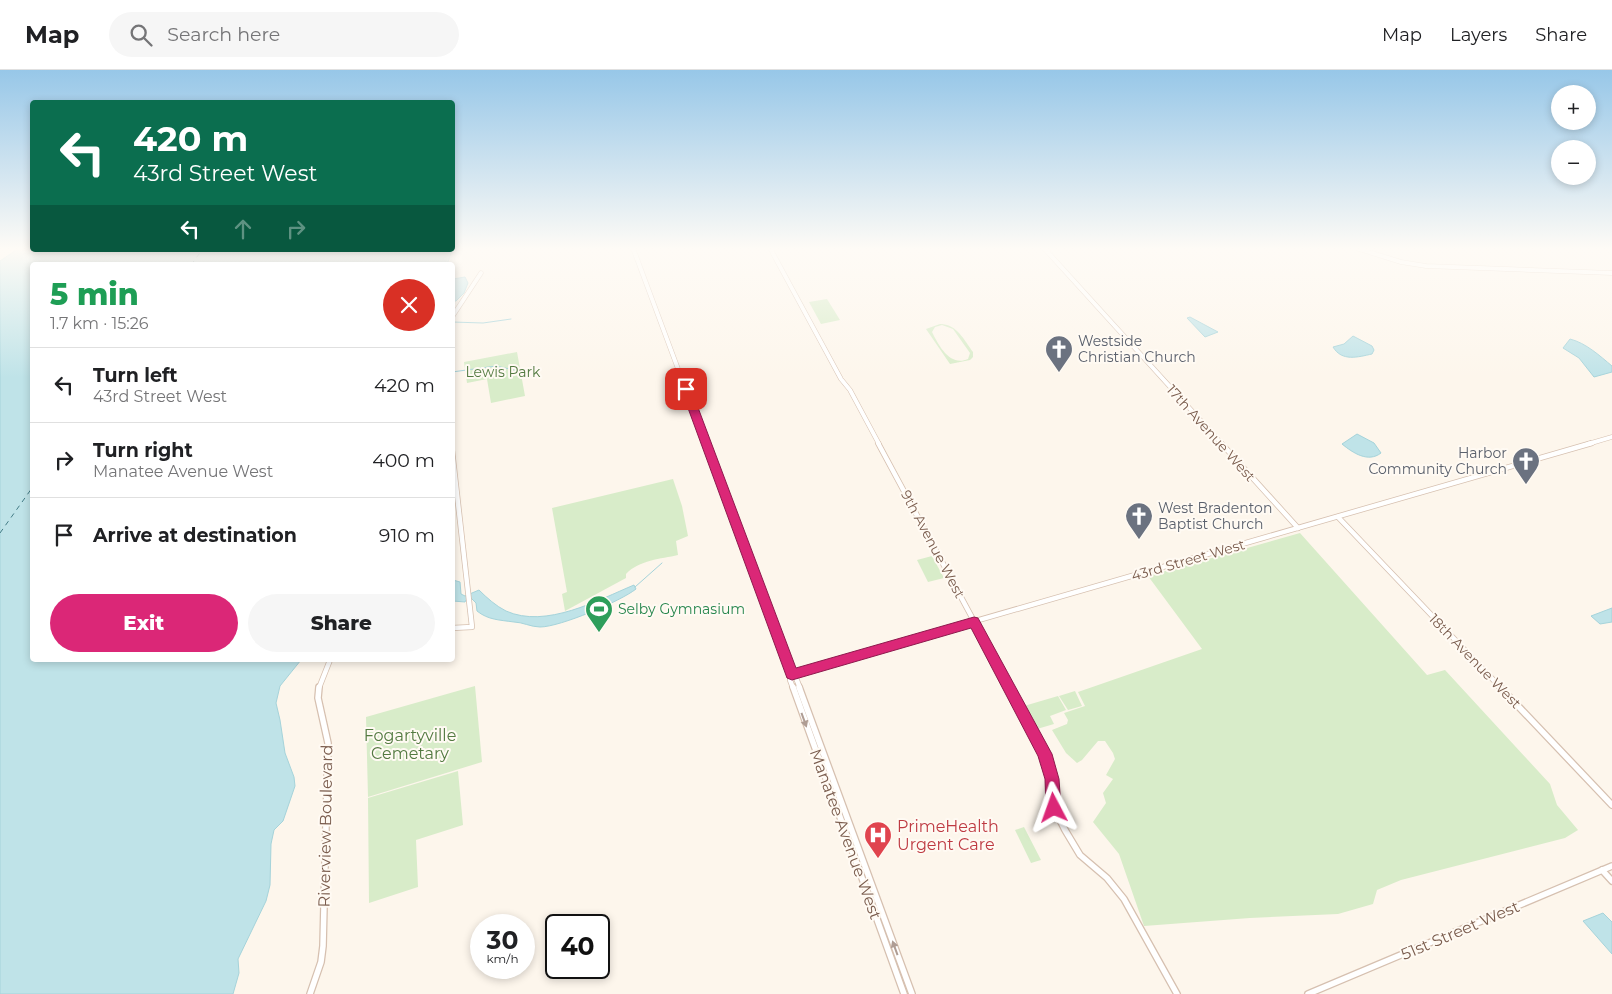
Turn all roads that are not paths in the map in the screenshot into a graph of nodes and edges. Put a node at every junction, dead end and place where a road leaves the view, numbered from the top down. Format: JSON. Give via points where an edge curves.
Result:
{"nodes":[{"id":1,"x":469,"y":291,"type":"edge"},
{"id":2,"x":650,"y":291,"type":"edge"},
{"id":3,"x":793,"y":291,"type":"edge"},
{"id":4,"x":1083,"y":291,"type":"edge"},
{"id":5,"x":455,"y":312,"type":"edge"},
{"id":6,"x":1612,"y":437,"type":"edge"},
{"id":7,"x":455,"y":476,"type":"edge"},
{"id":8,"x":1338,"y":517,"type":"junction"},
{"id":9,"x":1298,"y":528,"type":"junction"},
{"id":10,"x":974,"y":622,"type":"junction"},
{"id":11,"x":455,"y":628,"type":"edge"},
{"id":12,"x":329,"y":662,"type":"edge"},
{"id":13,"x":792,"y":674,"type":"junction"},
{"id":14,"x":1612,"y":805,"type":"edge"},
{"id":15,"x":1607,"y":868,"type":"edge"},
{"id":16,"x":1612,"y":874,"type":"edge"},
{"id":17,"x":1612,"y":881,"type":"edge"},
{"id":18,"x":310,"y":994,"type":"edge"},
{"id":19,"x":904,"y":994,"type":"edge"},
{"id":20,"x":912,"y":994,"type":"edge"},
{"id":21,"x":1177,"y":994,"type":"edge"},
{"id":22,"x":1308,"y":994,"type":"edge"}],
"edges":[{"from":1,"to":5,"type":"street"},
{"from":2,"to":13,"type":"street","name":"Manatee Avenue West"},
{"from":3,"to":10,"type":"street","name":"9th Avenue West","via":[[871,428]]},
{"from":4,"to":9,"type":"street","name":"17th Avenue West"},
{"from":6,"to":8,"type":"street","name":"43rd Street West"},
{"from":7,"to":11,"type":"street","via":[[472,628]]},
{"from":8,"to":9,"type":"street","name":"43rd Street West"},
{"from":8,"to":14,"type":"street","name":"18th Avenue West"},
{"from":9,"to":10,"type":"street","name":"43rd Street West"},
{"from":10,"to":13,"type":"street","name":"43rd Street West"},
{"from":10,"to":21,"type":"street","name":"9th Avenue West","via":[[1045,754],[1051,774],[1054,808],[1067,834],[1080,855],[1124,898]]},
{"from":12,"to":18,"type":"street","name":"Riverview Boulevard","via":[[320,683],[318,698],[328,743],[323,946]]},
{"from":13,"to":19,"type":"street","name":"Manatee Avenue West","one_way":true,"via":[[790,680],[794,693]]},
{"from":20,"to":13,"type":"street","name":"Manatee Avenue West","one_way":true},
{"from":15,"to":16,"type":"street"},
{"from":15,"to":17,"type":"street"},
{"from":15,"to":22,"type":"street","name":"51st Street West"}]}
